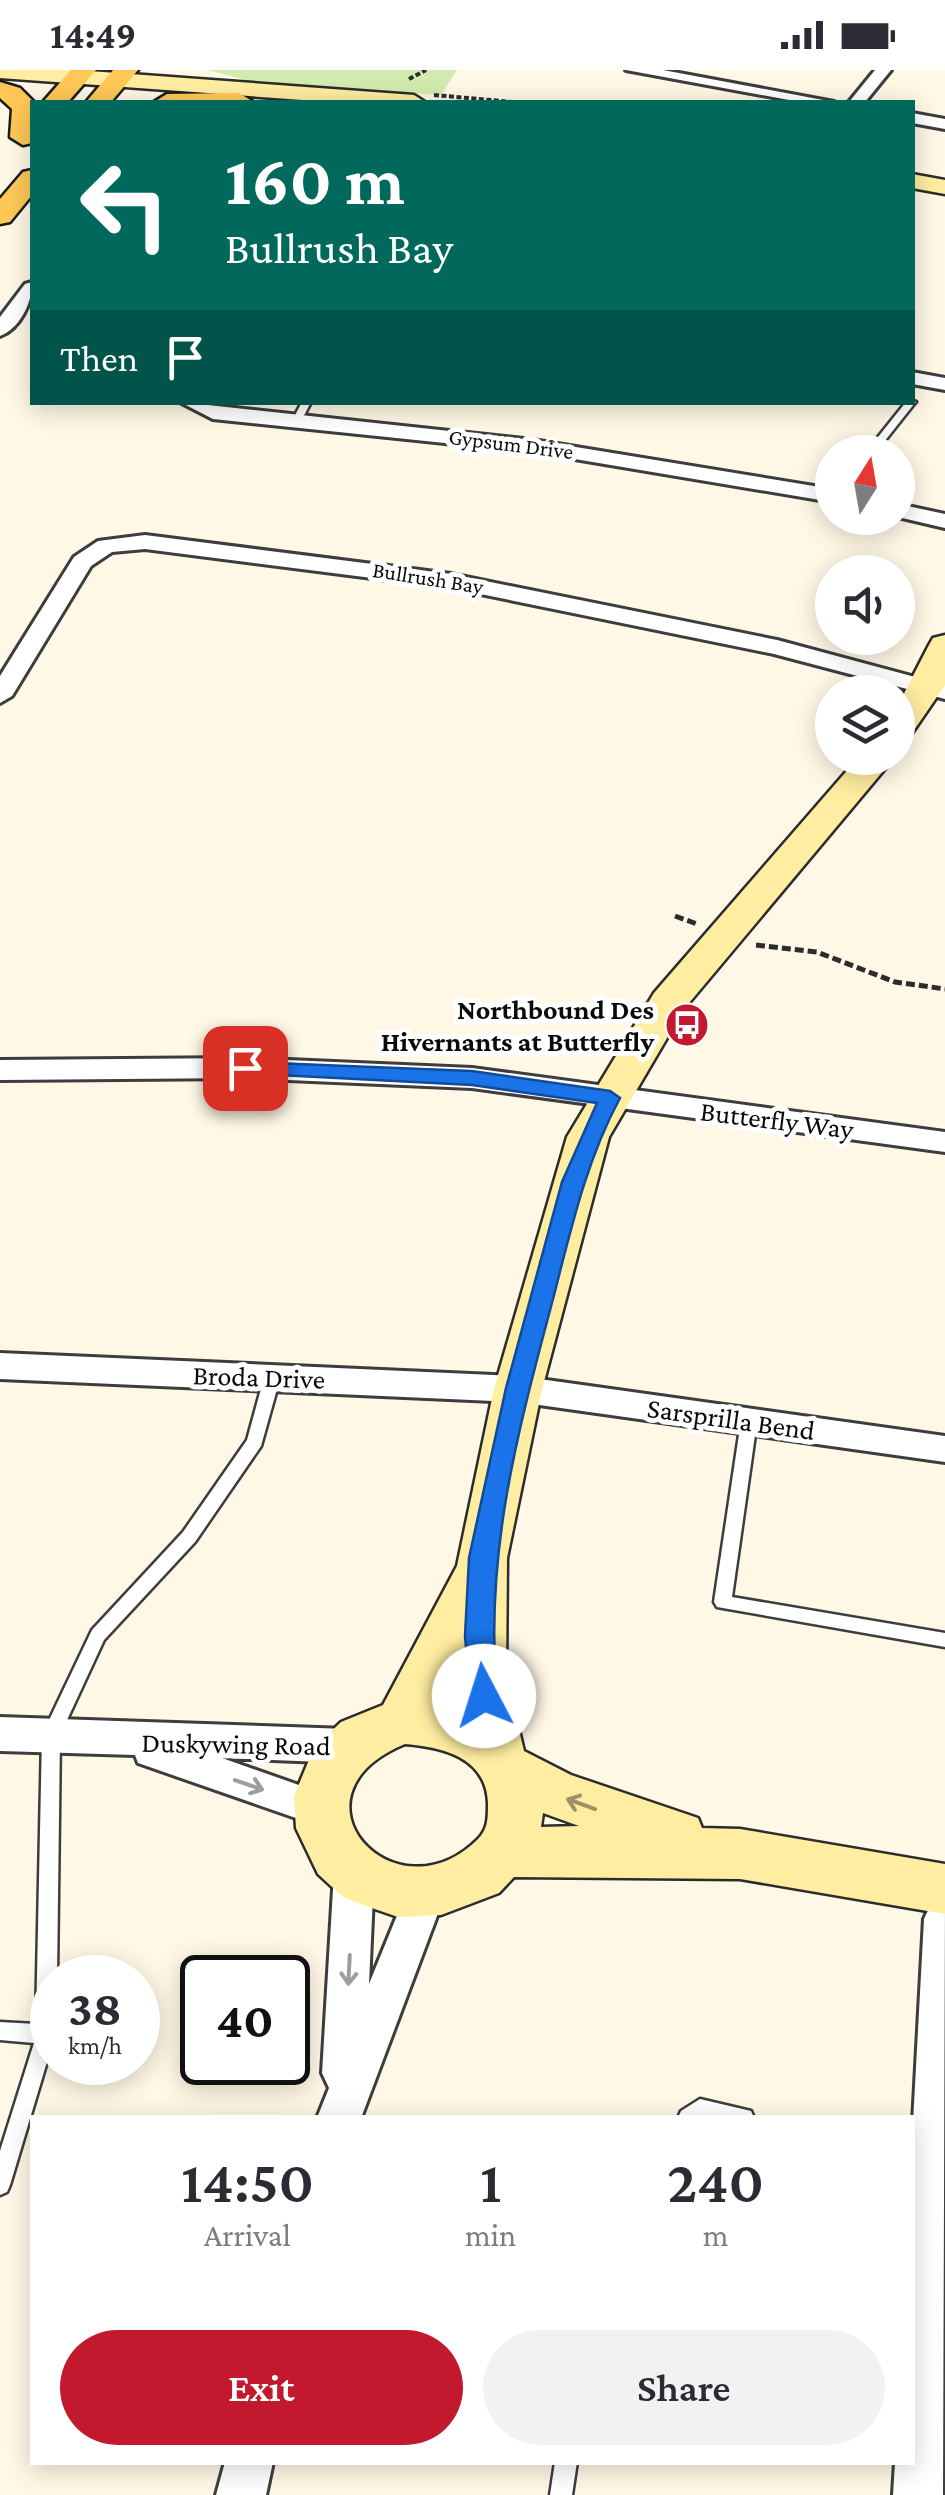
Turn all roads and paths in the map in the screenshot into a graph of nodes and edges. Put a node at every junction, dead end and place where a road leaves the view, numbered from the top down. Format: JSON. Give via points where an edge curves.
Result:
{"nodes":[{"id":1,"x":181,"y":70,"type":"edge"},
{"id":2,"x":634,"y":70,"type":"edge"},
{"id":3,"x":882,"y":70,"type":"edge"},
{"id":4,"x":0,"y":72,"type":"edge"},
{"id":5,"x":71,"y":84,"type":"edge"},
{"id":6,"x":0,"y":86,"type":"edge"},
{"id":7,"x":113,"y":86,"type":"edge"},
{"id":8,"x":249,"y":98,"type":"edge"},
{"id":9,"x":421,"y":98,"type":"edge"},
{"id":10,"x":341,"y":99,"type":"edge"},
{"id":11,"x":208,"y":100,"type":"edge"},
{"id":12,"x":467,"y":100,"type":"edge"},
{"id":13,"x":814,"y":100,"type":"edge"},
{"id":14,"x":859,"y":100,"type":"edge"},
{"id":15,"x":915,"y":119,"type":"edge"},
{"id":16,"x":945,"y":124,"type":"edge"},
{"id":17,"x":28,"y":132,"type":"edge"},
{"id":18,"x":0,"y":163,"type":"edge"},
{"id":19,"x":30,"y":180,"type":"edge"},
{"id":20,"x":915,"y":181,"type":"edge"},
{"id":21,"x":945,"y":187,"type":"edge"},
{"id":22,"x":915,"y":193,"type":"edge"},
{"id":23,"x":945,"y":198,"type":"edge"},
{"id":24,"x":0,"y":216,"type":"edge"},
{"id":25,"x":30,"y":291,"type":"edge"},
{"id":26,"x":0,"y":330,"type":"edge"},
{"id":27,"x":196,"y":405,"type":"edge"},
{"id":28,"x":910,"y":405,"type":"edge"},
{"id":29,"x":302,"y":412,"type":"edge"},
{"id":30,"x":885,"y":435,"type":"edge"},
{"id":31,"x":815,"y":493,"type":"edge"},
{"id":32,"x":915,"y":515,"type":"edge"},
{"id":33,"x":945,"y":521,"type":"edge"},
{"id":34,"x":945,"y":645,"type":"edge"},
{"id":35,"x":936,"y":690,"type":"edge"},
{"id":36,"x":0,"y":696,"type":"edge"},
{"id":37,"x":915,"y":712,"type":"edge"},
{"id":38,"x":861,"y":775,"type":"edge"},
{"id":39,"x":724,"y":934,"type":"junction"},
{"id":40,"x":945,"y":989,"type":"edge"},
{"id":41,"x":0,"y":1070,"type":"edge"},
{"id":42,"x":610,"y":1098,"type":"junction"},
{"id":43,"x":945,"y":1142,"type":"edge"},
{"id":44,"x":0,"y":1366,"type":"edge"},
{"id":45,"x":272,"y":1378,"type":"junction"},
{"id":46,"x":518,"y":1388,"type":"junction"},
{"id":47,"x":749,"y":1422,"type":"junction"},
{"id":48,"x":945,"y":1449,"type":"edge"},
{"id":49,"x":482,"y":1558,"type":"junction"},
{"id":50,"x":945,"y":1640,"type":"edge"},
{"id":51,"x":402,"y":1721,"type":"junction"},
{"id":52,"x":0,"y":1734,"type":"edge"},
{"id":53,"x":52,"y":1736,"type":"junction"},
{"id":54,"x":124,"y":1741,"type":"junction"},
{"id":55,"x":347,"y":1746,"type":"junction"},
{"id":56,"x":502,"y":1761,"type":"junction"},
{"id":57,"x":318,"y":1809,"type":"junction"},
{"id":58,"x":500,"y":1853,"type":"junction"},
{"id":59,"x":740,"y":1854,"type":"junction"},
{"id":60,"x":354,"y":1873,"type":"junction"},
{"id":61,"x":945,"y":1888,"type":"edge"},
{"id":62,"x":426,"y":1892,"type":"junction"},
{"id":63,"x":945,"y":1919,"type":"edge"},
{"id":64,"x":48,"y":1955,"type":"edge"},
{"id":65,"x":0,"y":2030,"type":"edge"},
{"id":66,"x":30,"y":2033,"type":"edge"},
{"id":67,"x":30,"y":2085,"type":"edge"},
{"id":68,"x":341,"y":2108,"type":"edge"},
{"id":69,"x":692,"y":2115,"type":"edge"},
{"id":70,"x":729,"y":2115,"type":"edge"},
{"id":71,"x":931,"y":2152,"type":"edge"},
{"id":72,"x":0,"y":2185,"type":"edge"},
{"id":73,"x":248,"y":2465,"type":"edge"},
{"id":74,"x":566,"y":2465,"type":"edge"},
{"id":75,"x":241,"y":2495,"type":"edge"},
{"id":76,"x":561,"y":2495,"type":"edge"},
{"id":77,"x":918,"y":2495,"type":"edge"}],
"edges":[{"from":1,"to":8,"type":"main road"},
{"from":2,"to":13,"type":"street"},
{"from":3,"to":14,"type":"street"},
{"from":4,"to":5,"type":"street"},
{"from":5,"to":6,"type":"street"},
{"from":5,"to":7,"type":"street"},
{"from":6,"to":17,"type":"main road","via":[[25,108]]},
{"from":7,"to":8,"type":"street"},
{"from":8,"to":10,"type":"street"},
{"from":8,"to":11,"type":"main road"},
{"from":9,"to":10,"type":"street"},
{"from":9,"to":12,"type":"path"},
{"from":15,"to":16,"type":"street"},
{"from":17,"to":18,"type":"main road"},
{"from":19,"to":24,"type":"main road"},
{"from":20,"to":21,"type":"street"},
{"from":22,"to":23,"type":"street"},
{"from":25,"to":26,"type":"street"},
{"from":27,"to":29,"type":"street","name":"Gypsum Drive","via":[[213,413]]},
{"from":28,"to":30,"type":"lane"},
{"from":29,"to":31,"type":"street","name":"Gypsum Drive"},
{"from":32,"to":33,"type":"street"},
{"from":34,"to":35,"type":"street"},
{"from":35,"to":36,"type":"street","name":"Bullrush Bay","via":[[777,646],[574,603],[326,563],[126,542],[82,562]]},
{"from":35,"to":37,"type":"street"},
{"from":38,"to":39,"type":"street"},
{"from":39,"to":40,"type":"path","via":[[818,952],[895,982]]},
{"from":39,"to":42,"type":"street","via":[[668,1002]]},
{"from":41,"to":42,"type":"street","via":[[357,1070]]},
{"from":42,"to":43,"type":"street","name":"Butterfly Way"},
{"from":42,"to":46,"type":"street","via":[[573,1182]]},
{"from":44,"to":45,"type":"street","name":"Broda Drive"},
{"from":45,"to":46,"type":"street","name":"Broda Drive"},
{"from":45,"to":53,"type":"lane","via":[[255,1442],[189,1537],[98,1635]]},
{"from":46,"to":47,"type":"street","name":"Sarsprilla Bend"},
{"from":46,"to":49,"type":"street"},
{"from":47,"to":48,"type":"street","name":"Sarsprilla Bend"},
{"from":47,"to":50,"type":"lane","via":[[722,1602]]},
{"from":49,"to":51,"type":"street"},
{"from":49,"to":56,"type":"street","via":[[480,1676]]},
{"from":51,"to":55,"type":"street"},
{"from":51,"to":56,"type":"street","via":[[455,1725]]},
{"from":52,"to":53,"type":"street","name":"Duskywing Road"},
{"from":53,"to":54,"type":"street","name":"Duskywing Road"},
{"from":53,"to":64,"type":"lane"},
{"from":54,"to":55,"type":"street","name":"Duskywing Road"},
{"from":54,"to":57,"type":"street","name":"Duskywing Road","one_way":true},
{"from":55,"to":57,"type":"street","via":[[329,1768]]},
{"from":56,"to":58,"type":"street","via":[[516,1811]]},
{"from":59,"to":56,"type":"street","one_way":true,"via":[[599,1811]]},
{"from":57,"to":60,"type":"street","via":[[332,1850]]},
{"from":58,"to":59,"type":"street"},
{"from":58,"to":62,"type":"street","via":[[468,1880]]},
{"from":59,"to":61,"type":"street"},
{"from":60,"to":62,"type":"street","via":[[380,1887]]},
{"from":60,"to":68,"type":"street","one_way":true},
{"from":62,"to":68,"type":"street"},
{"from":63,"to":71,"type":"street"},
{"from":65,"to":66,"type":"lane"},
{"from":67,"to":72,"type":"lane"},
{"from":69,"to":70,"type":"lane","via":[[700,2109]]},
{"from":71,"to":77,"type":"street"},
{"from":73,"to":75,"type":"street"},
{"from":74,"to":76,"type":"lane"}]}
